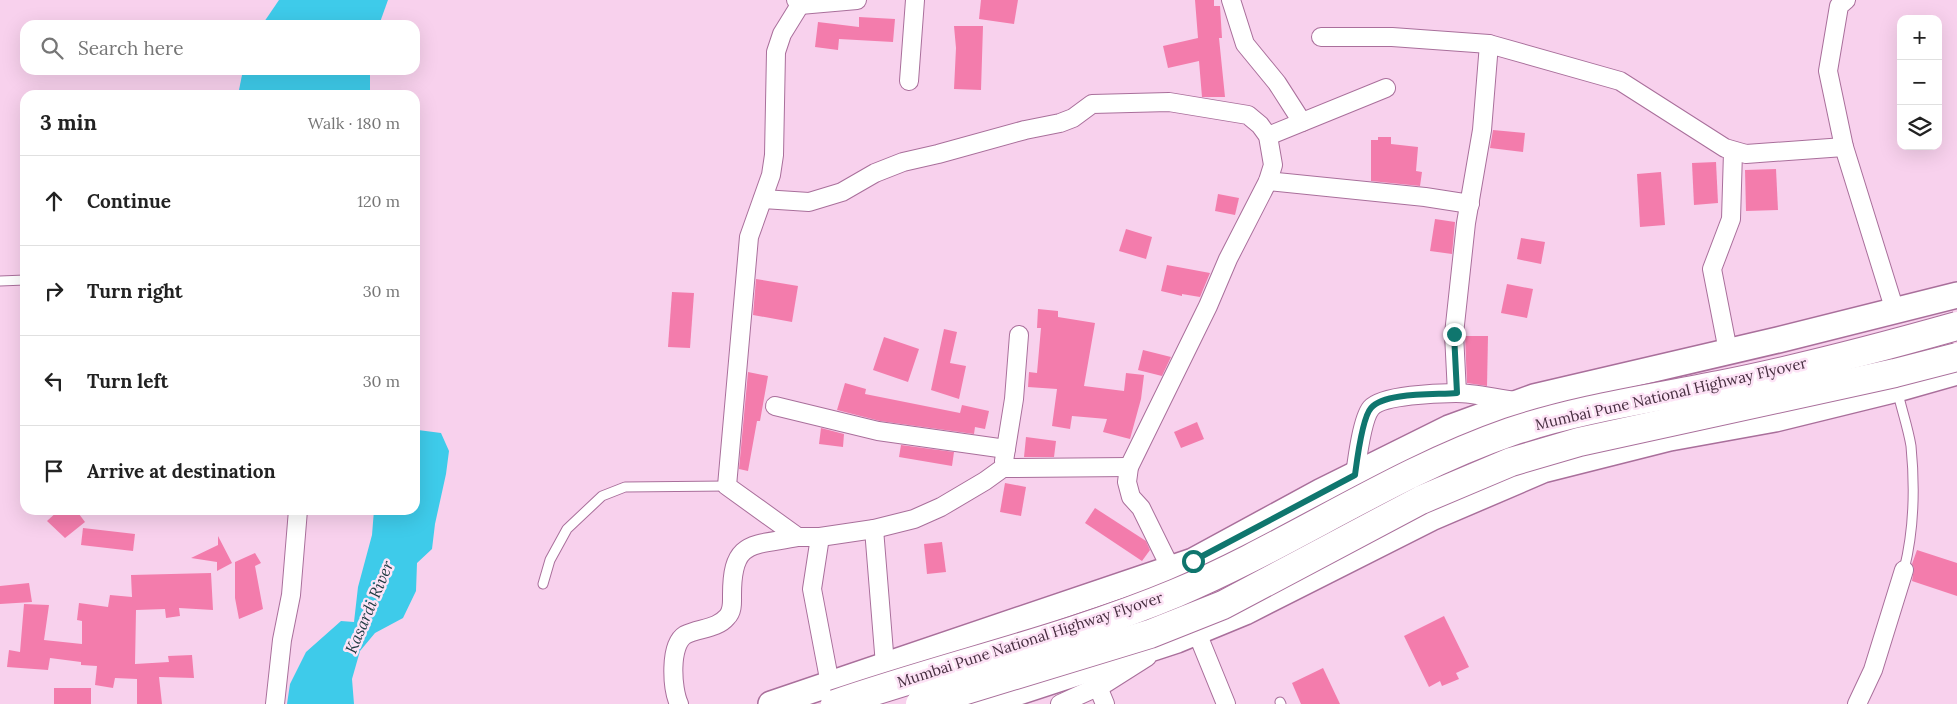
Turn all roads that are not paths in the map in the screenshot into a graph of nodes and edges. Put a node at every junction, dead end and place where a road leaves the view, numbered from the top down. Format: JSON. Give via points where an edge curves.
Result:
{"nodes":[{"id":1,"x":856,"y":0,"type":"edge"},
{"id":2,"x":915,"y":0,"type":"edge"},
{"id":3,"x":1231,"y":0,"type":"edge"},
{"id":4,"x":1846,"y":0,"type":"edge"},
{"id":5,"x":800,"y":2,"type":"edge"},
{"id":6,"x":1320,"y":37,"type":"dead end"},
{"id":7,"x":1489,"y":44,"type":"junction"},
{"id":8,"x":909,"y":81,"type":"dead end"},
{"id":9,"x":1386,"y":88,"type":"dead end"},
{"id":10,"x":1302,"y":122,"type":"junction"},
{"id":11,"x":1268,"y":136,"type":"junction"},
{"id":12,"x":1844,"y":147,"type":"junction"},
{"id":13,"x":1733,"y":152,"type":"junction"},
{"id":14,"x":1268,"y":181,"type":"junction"},
{"id":15,"x":763,"y":199,"type":"junction"},
{"id":16,"x":1470,"y":204,"type":"junction"},
{"id":17,"x":20,"y":280,"type":"edge"},
{"id":18,"x":0,"y":281,"type":"edge"},
{"id":19,"x":1957,"y":295,"type":"edge"},
{"id":20,"x":1895,"y":311,"type":"junction"},
{"id":21,"x":1957,"y":326,"type":"edge"},
{"id":22,"x":1018,"y":335,"type":"dead end"},
{"id":23,"x":1728,"y":351,"type":"junction"},
{"id":24,"x":1957,"y":357,"type":"edge"},
{"id":25,"x":1957,"y":372,"type":"edge"},
{"id":26,"x":1897,"y":389,"type":"junction"},
{"id":27,"x":1457,"y":393,"type":"junction"},
{"id":28,"x":1519,"y":402,"type":"junction"},
{"id":29,"x":775,"y":406,"type":"dead end"},
{"id":30,"x":1006,"y":449,"type":"junction"},
{"id":31,"x":1003,"y":468,"type":"junction"},
{"id":32,"x":1129,"y":468,"type":"junction"},
{"id":33,"x":1355,"y":475,"type":"junction"},
{"id":34,"x":727,"y":486,"type":"junction"},
{"id":35,"x":298,"y":515,"type":"edge"},
{"id":36,"x":874,"y":529,"type":"junction"},
{"id":37,"x":798,"y":537,"type":"junction"},
{"id":38,"x":820,"y":537,"type":"junction"},
{"id":39,"x":1171,"y":569,"type":"junction"},
{"id":40,"x":1904,"y":570,"type":"joint"},
{"id":41,"x":543,"y":584,"type":"dead end"},
{"id":42,"x":1196,"y":632,"type":"junction"},
{"id":43,"x":1166,"y":644,"type":"junction"},
{"id":44,"x":885,"y":665,"type":"junction"},
{"id":45,"x":1098,"y":687,"type":"junction"},
{"id":46,"x":832,"y":694,"type":"edge"},
{"id":47,"x":275,"y":704,"type":"edge"},
{"id":48,"x":679,"y":704,"type":"edge"},
{"id":49,"x":770,"y":704,"type":"edge"},
{"id":50,"x":920,"y":704,"type":"edge"},
{"id":51,"x":982,"y":704,"type":"edge"},
{"id":52,"x":1060,"y":704,"type":"edge"},
{"id":53,"x":1105,"y":704,"type":"edge"},
{"id":54,"x":1226,"y":704,"type":"edge"},
{"id":55,"x":1857,"y":704,"type":"edge"}],
"edges":[{"from":1,"to":5,"type":"street"},
{"from":2,"to":8,"type":"street"},
{"from":3,"to":10,"type":"street","via":[[1245,44],[1277,83]]},
{"from":4,"to":12,"type":"street","via":[[1838,6],[1828,71]]},
{"from":5,"to":15,"type":"street","via":[[776,52],[774,155]]},
{"from":6,"to":7,"type":"street","via":[[1392,37]]},
{"from":7,"to":13,"type":"street","via":[[1620,81]]},
{"from":7,"to":16,"type":"street","via":[[1482,130]]},
{"from":9,"to":10,"type":"street"},
{"from":10,"to":11,"type":"street"},
{"from":11,"to":14,"type":"street","via":[[1273,165]]},
{"from":11,"to":15,"type":"street","via":[[1248,115],[1170,102],[1092,104],[1060,123],[903,162],[842,192],[809,202]]},
{"from":12,"to":13,"type":"street","via":[[1746,154]]},
{"from":12,"to":20,"type":"street"},
{"from":13,"to":23,"type":"street","via":[[1731,219],[1712,269]]},
{"from":14,"to":16,"type":"street","via":[[1425,196]]},
{"from":14,"to":32,"type":"street"},
{"from":15,"to":34,"type":"street","via":[[749,237]]},
{"from":16,"to":27,"type":"street","via":[[1454,334]]},
{"from":17,"to":18,"type":"lane"},
{"from":19,"to":20,"type":"main road"},
{"from":20,"to":23,"type":"main road"},
{"from":21,"to":46,"type":"highway","name":"Mumbai Pune National Highway Flyover","bridge":true,"via":[[1723,384],[1553,418],[1432,464],[1241,563],[1176,592],[1062,633]]},
{"from":22,"to":30,"type":"street","via":[[1014,399]]},
{"from":23,"to":28,"type":"main road"},
{"from":24,"to":50,"type":"highway","name":"Mumbai Pune National Highway Flyover","bridge":true,"via":[[1579,442],[1511,462],[1421,500],[1223,605],[1150,634]]},
{"from":25,"to":26,"type":"main road"},
{"from":26,"to":40,"type":"lane","via":[[1910,444],[1913,477],[1911,542]]},
{"from":26,"to":42,"type":"main road","via":[[1775,419],[1670,438],[1543,470],[1431,518],[1245,612]]},
{"from":27,"to":28,"type":"street"},
{"from":27,"to":33,"type":"street","via":[[1382,400],[1371,408],[1365,420]]},
{"from":28,"to":33,"type":"main road","via":[[1448,428]]},
{"from":29,"to":30,"type":"street","via":[[878,431]]},
{"from":30,"to":31,"type":"street"},
{"from":31,"to":32,"type":"street"},
{"from":31,"to":36,"type":"street","via":[[941,507],[914,519]]},
{"from":32,"to":39,"type":"street","via":[[1127,482],[1131,497],[1140,508]]},
{"from":33,"to":39,"type":"main road","via":[[1193,561]]},
{"from":34,"to":37,"type":"street"},
{"from":34,"to":41,"type":"lane","via":[[625,487],[602,496],[567,529],[550,560]]},
{"from":35,"to":47,"type":"street","via":[[292,596],[282,640]]},
{"from":36,"to":38,"type":"street"},
{"from":36,"to":44,"type":"street"},
{"from":37,"to":38,"type":"street"},
{"from":37,"to":48,"type":"street","via":[[751,546],[739,554],[732,572],[732,608],[728,616],[717,624],[684,636],[678,643],[673,672]]},
{"from":38,"to":46,"type":"street","via":[[812,588]]},
{"from":39,"to":42,"type":"street"},
{"from":39,"to":44,"type":"main road"},
{"from":40,"to":55,"type":"street","via":[[1873,670]]},
{"from":42,"to":43,"type":"main road"},
{"from":42,"to":54,"type":"street"},
{"from":43,"to":45,"type":"street"},
{"from":43,"to":51,"type":"main road"},
{"from":44,"to":46,"type":"main road"},
{"from":45,"to":52,"type":"street"},
{"from":45,"to":53,"type":"street"},
{"from":46,"to":49,"type":"main road"}]}
